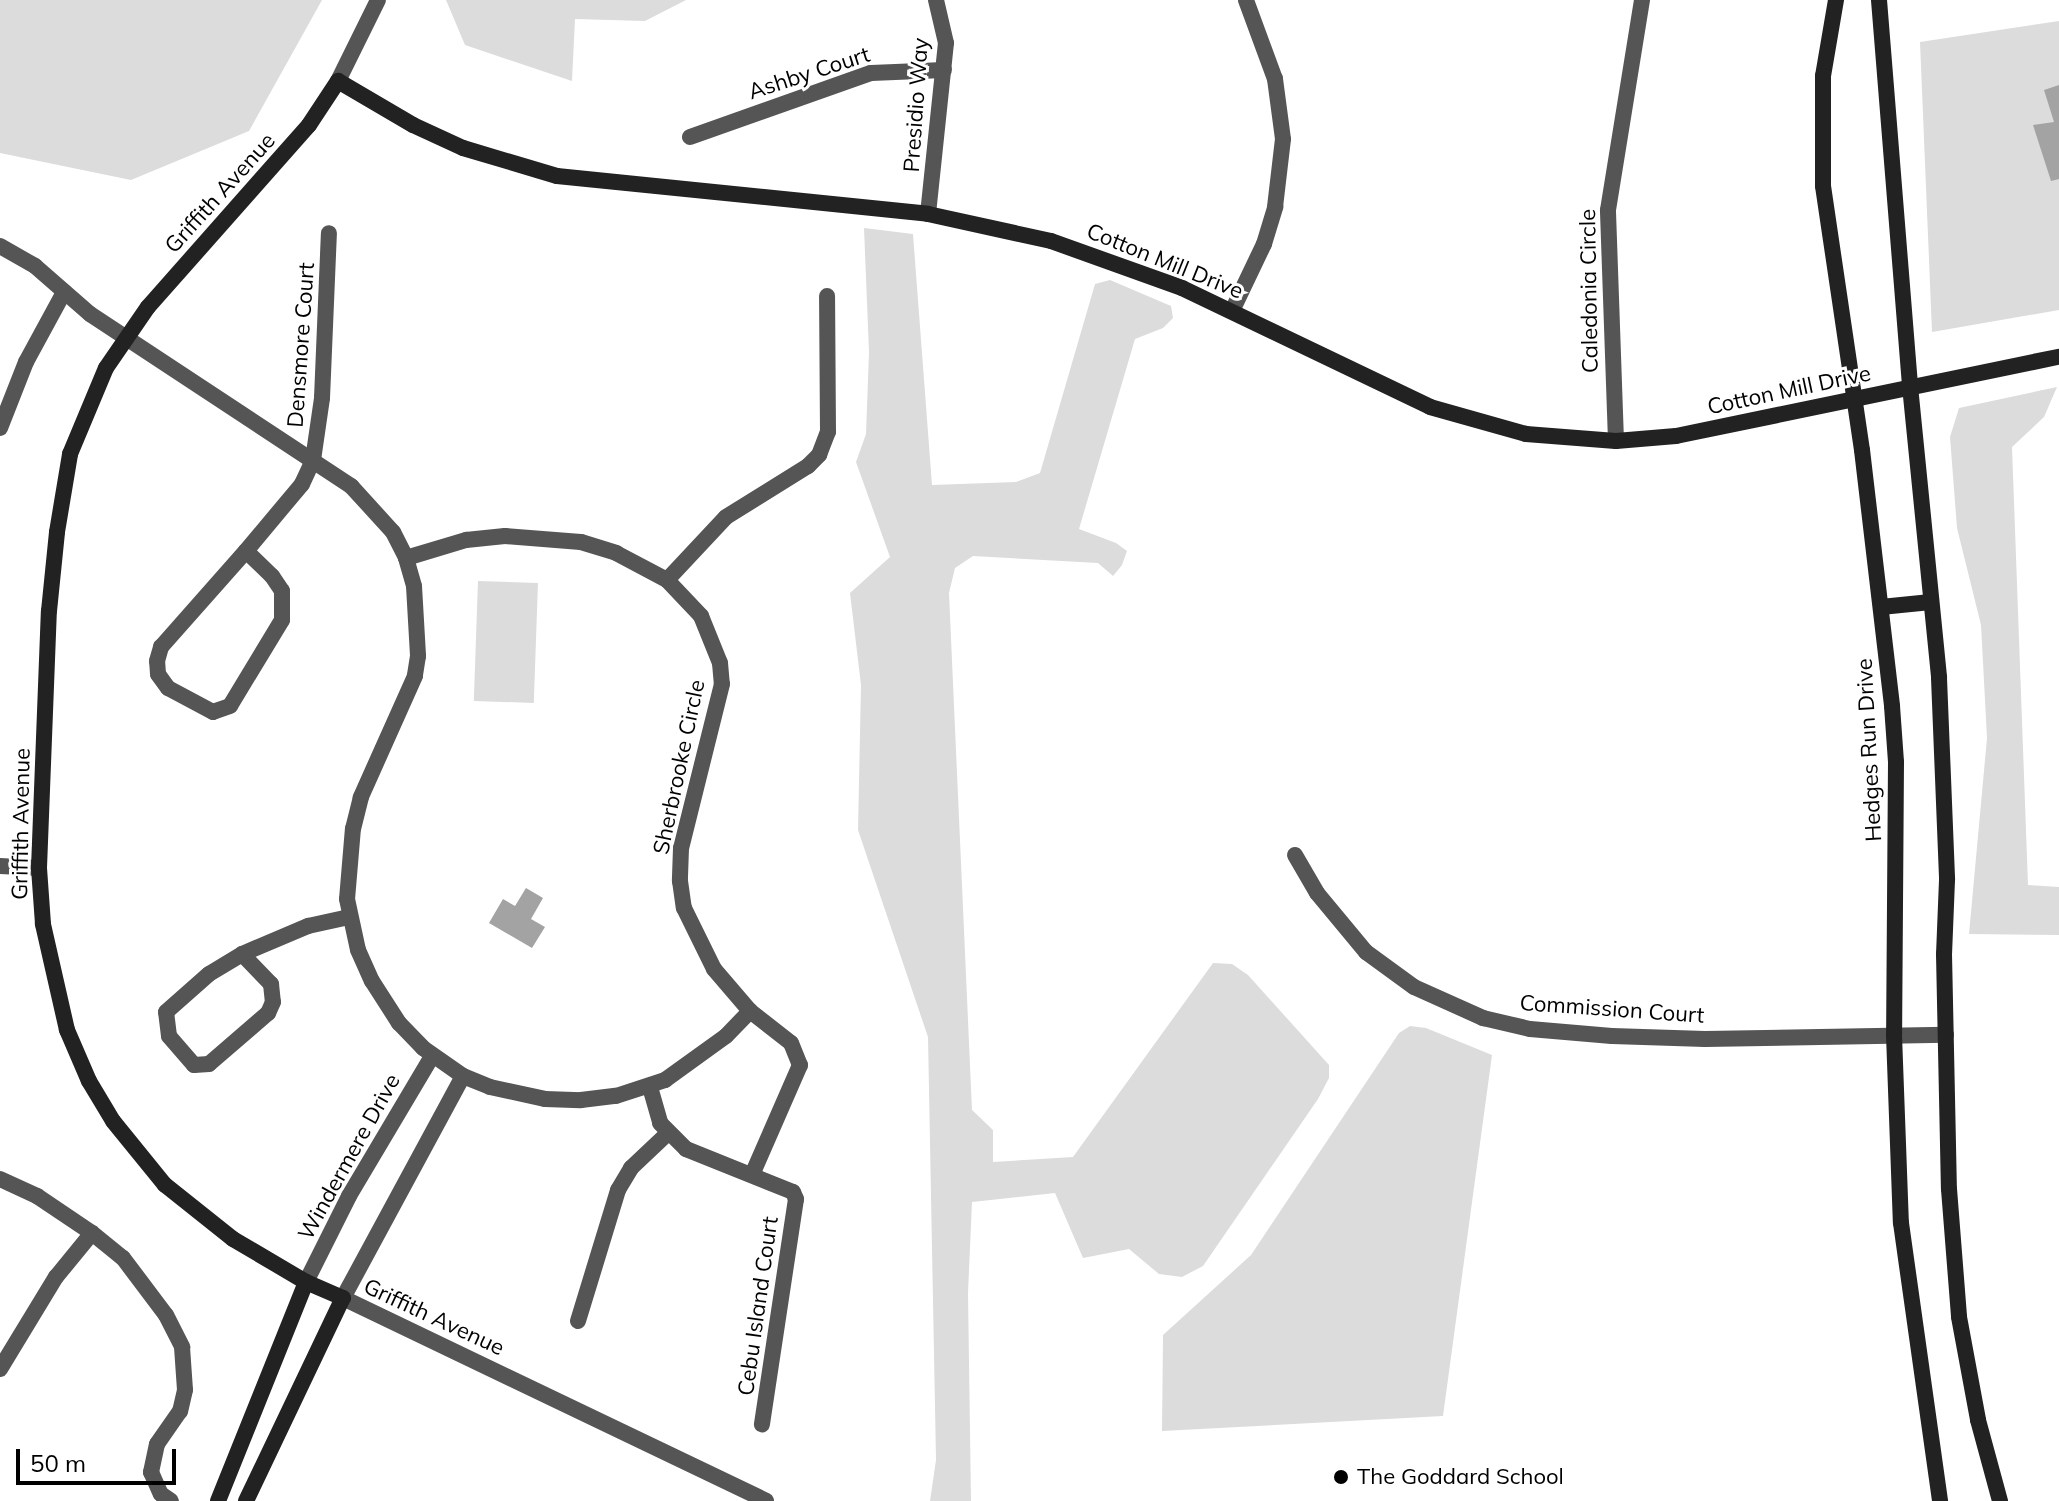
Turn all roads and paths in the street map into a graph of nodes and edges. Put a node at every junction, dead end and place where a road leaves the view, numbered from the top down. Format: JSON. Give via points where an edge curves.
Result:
{"nodes":[{"id":1,"x":378,"y":0,"type":"edge"},
{"id":2,"x":936,"y":0,"type":"edge"},
{"id":3,"x":1246,"y":0,"type":"edge"},
{"id":4,"x":1642,"y":0,"type":"edge"},
{"id":5,"x":1836,"y":0,"type":"edge"},
{"id":6,"x":1879,"y":0,"type":"edge"},
{"id":7,"x":944,"y":70,"type":"junction"},
{"id":8,"x":338,"y":81,"type":"junction"},
{"id":9,"x":690,"y":137,"type":"dead end"},
{"id":10,"x":928,"y":214,"type":"junction"},
{"id":11,"x":329,"y":233,"type":"dead end"},
{"id":12,"x":0,"y":246,"type":"edge"},
{"id":13,"x":64,"y":292,"type":"junction"},
{"id":14,"x":827,"y":296,"type":"dead end"},
{"id":15,"x":1232,"y":311,"type":"junction"},
{"id":16,"x":125,"y":337,"type":"junction"},
{"id":17,"x":2059,"y":357,"type":"edge"},
{"id":18,"x":1910,"y":386,"type":"junction"},
{"id":19,"x":1854,"y":398,"type":"junction"},
{"id":20,"x":0,"y":428,"type":"edge"},
{"id":21,"x":1616,"y":441,"type":"junction"},
{"id":22,"x":313,"y":460,"type":"junction"},
{"id":23,"x":246,"y":551,"type":"junction"},
{"id":24,"x":406,"y":558,"type":"junction"},
{"id":25,"x":667,"y":580,"type":"junction"},
{"id":26,"x":1931,"y":602,"type":"junction"},
{"id":27,"x":1881,"y":607,"type":"junction"},
{"id":28,"x":1295,"y":855,"type":"dead end"},
{"id":29,"x":0,"y":866,"type":"edge"},
{"id":30,"x":39,"y":868,"type":"junction"},
{"id":31,"x":349,"y":917,"type":"junction"},
{"id":32,"x":242,"y":954,"type":"junction"},
{"id":33,"x":750,"y":1011,"type":"junction"},
{"id":34,"x":1894,"y":1035,"type":"junction"},
{"id":35,"x":1946,"y":1035,"type":"junction"},
{"id":36,"x":432,"y":1056,"type":"junction"},
{"id":37,"x":463,"y":1076,"type":"junction"},
{"id":38,"x":650,"y":1087,"type":"junction"},
{"id":39,"x":668,"y":1133,"type":"junction"},
{"id":40,"x":752,"y":1175,"type":"junction"},
{"id":41,"x":0,"y":1179,"type":"edge"},
{"id":42,"x":92,"y":1233,"type":"junction"},
{"id":43,"x":306,"y":1282,"type":"junction"},
{"id":44,"x":343,"y":1298,"type":"junction"},
{"id":45,"x":578,"y":1321,"type":"dead end"},
{"id":46,"x":0,"y":1369,"type":"edge"},
{"id":47,"x":762,"y":1424,"type":"dead end"},
{"id":48,"x":171,"y":1501,"type":"edge"},
{"id":49,"x":218,"y":1501,"type":"edge"},
{"id":50,"x":246,"y":1501,"type":"edge"},
{"id":51,"x":766,"y":1501,"type":"edge"},
{"id":52,"x":1940,"y":1501,"type":"edge"},
{"id":53,"x":2000,"y":1501,"type":"edge"}],
"edges":[{"from":1,"to":8,"type":"street"},
{"from":2,"to":7,"type":"street","name":"Presidio Way","via":[[946,43]]},
{"from":3,"to":15,"type":"street","via":[[1275,79],[1283,139],[1275,207]]},
{"from":4,"to":21,"type":"street","name":"Caledonia Circle","via":[[1608,210]]},
{"from":5,"to":19,"type":"street","name":"Hedges Run Drive","via":[[1823,76],[1822,159]]},
{"from":6,"to":18,"type":"street"},
{"from":7,"to":9,"type":"street","name":"Ashby Court","via":[[871,73]]},
{"from":7,"to":10,"type":"street","name":"Presidio Way"},
{"from":8,"to":10,"type":"street","name":"Cotton Mill Drive","via":[[463,148],[557,176]]},
{"from":8,"to":16,"type":"street","name":"Griffith Avenue","via":[[309,125]]},
{"from":10,"to":15,"type":"street","name":"Cotton Mill Drive","via":[[1117,262]]},
{"from":11,"to":22,"type":"street","name":"Densmore Court","via":[[322,398]]},
{"from":12,"to":13,"type":"street","via":[[35,266]]},
{"from":13,"to":16,"type":"street"},
{"from":13,"to":20,"type":"street","via":[[39,335]]},
{"from":14,"to":25,"type":"street","via":[[828,432],[819,455],[726,517]]},
{"from":15,"to":21,"type":"street","name":"Cotton Mill Drive","via":[[1430,407],[1526,434]]},
{"from":16,"to":22,"type":"street"},
{"from":16,"to":30,"type":"street","name":"Griffith Avenue","via":[[86,410],[70,454],[57,532]]},
{"from":17,"to":18,"type":"street","name":"Cotton Mill Drive"},
{"from":18,"to":19,"type":"street","name":"Cotton Mill Drive"},
{"from":18,"to":26,"type":"street"},
{"from":19,"to":21,"type":"street","name":"Cotton Mill Drive","via":[[1676,436]]},
{"from":19,"to":27,"type":"street","name":"Hedges Run Drive"},
{"from":22,"to":23,"type":"street","via":[[302,484]]},
{"from":22,"to":24,"type":"street","via":[[374,507]]},
{"from":23,"to":23,"type":"street","via":[[161,647],[157,661],[168,688],[213,712],[230,706],[282,620],[282,591]]},
{"from":24,"to":25,"type":"street","name":"Sherbrooke Circle","via":[[466,540],[544,537],[616,553]]},
{"from":24,"to":31,"type":"street","via":[[418,621],[415,676],[361,797],[348,868]]},
{"from":25,"to":33,"type":"street","name":"Sherbrooke Circle","via":[[685,595],[711,634],[722,684],[681,848],[684,908],[714,969]]},
{"from":26,"to":27,"type":"street"},
{"from":26,"to":35,"type":"street","via":[[1944,759]]},
{"from":27,"to":34,"type":"street","name":"Hedges Run Drive","via":[[1896,762]]},
{"from":28,"to":34,"type":"street","name":"Commission Court","via":[[1317,893],[1366,952],[1414,987],[1483,1018],[1530,1029],[1612,1036]]},
{"from":29,"to":30,"type":"street"},
{"from":30,"to":43,"type":"street","name":"Griffith Avenue","via":[[43,924],[67,1030],[113,1121],[165,1185],[203,1219]]},
{"from":31,"to":32,"type":"street","via":[[308,926]]},
{"from":31,"to":36,"type":"street","via":[[372,981],[399,1023]]},
{"from":32,"to":32,"type":"street","via":[[209,974],[166,1012],[169,1036],[194,1065],[209,1064],[268,1013],[273,1002],[271,984]]},
{"from":33,"to":38,"type":"street","via":[[693,1062]]},
{"from":33,"to":40,"type":"street","name":"Sherbrooke Circle","via":[[791,1043],[800,1065]]},
{"from":34,"to":35,"type":"street","name":"Commission Court"},
{"from":34,"to":52,"type":"street","name":"Hedges Run Drive","via":[[1901,1223]]},
{"from":35,"to":53,"type":"street","via":[[1949,1189],[1959,1317]]},
{"from":36,"to":37,"type":"street"},
{"from":36,"to":43,"type":"street","name":"Windermere Drive","via":[[349,1196]]},
{"from":37,"to":38,"type":"street","via":[[545,1099],[616,1096]]},
{"from":37,"to":44,"type":"street"},
{"from":38,"to":39,"type":"street"},
{"from":39,"to":40,"type":"street","via":[[686,1149]]},
{"from":39,"to":45,"type":"street","via":[[639,1158],[618,1190]]},
{"from":40,"to":47,"type":"street","name":"Cebu Island Court","via":[[793,1192],[796,1199]]},
{"from":41,"to":42,"type":"street","via":[[37,1196]]},
{"from":42,"to":46,"type":"street","via":[[56,1277]]},
{"from":42,"to":48,"type":"street","via":[[147,1285],[182,1347],[183,1401],[151,1457],[154,1483]]},
{"from":43,"to":44,"type":"street","name":"Griffith Avenue"},
{"from":43,"to":49,"type":"street"},
{"from":44,"to":50,"type":"street"},
{"from":44,"to":51,"type":"street","name":"Griffith Avenue"}]}
